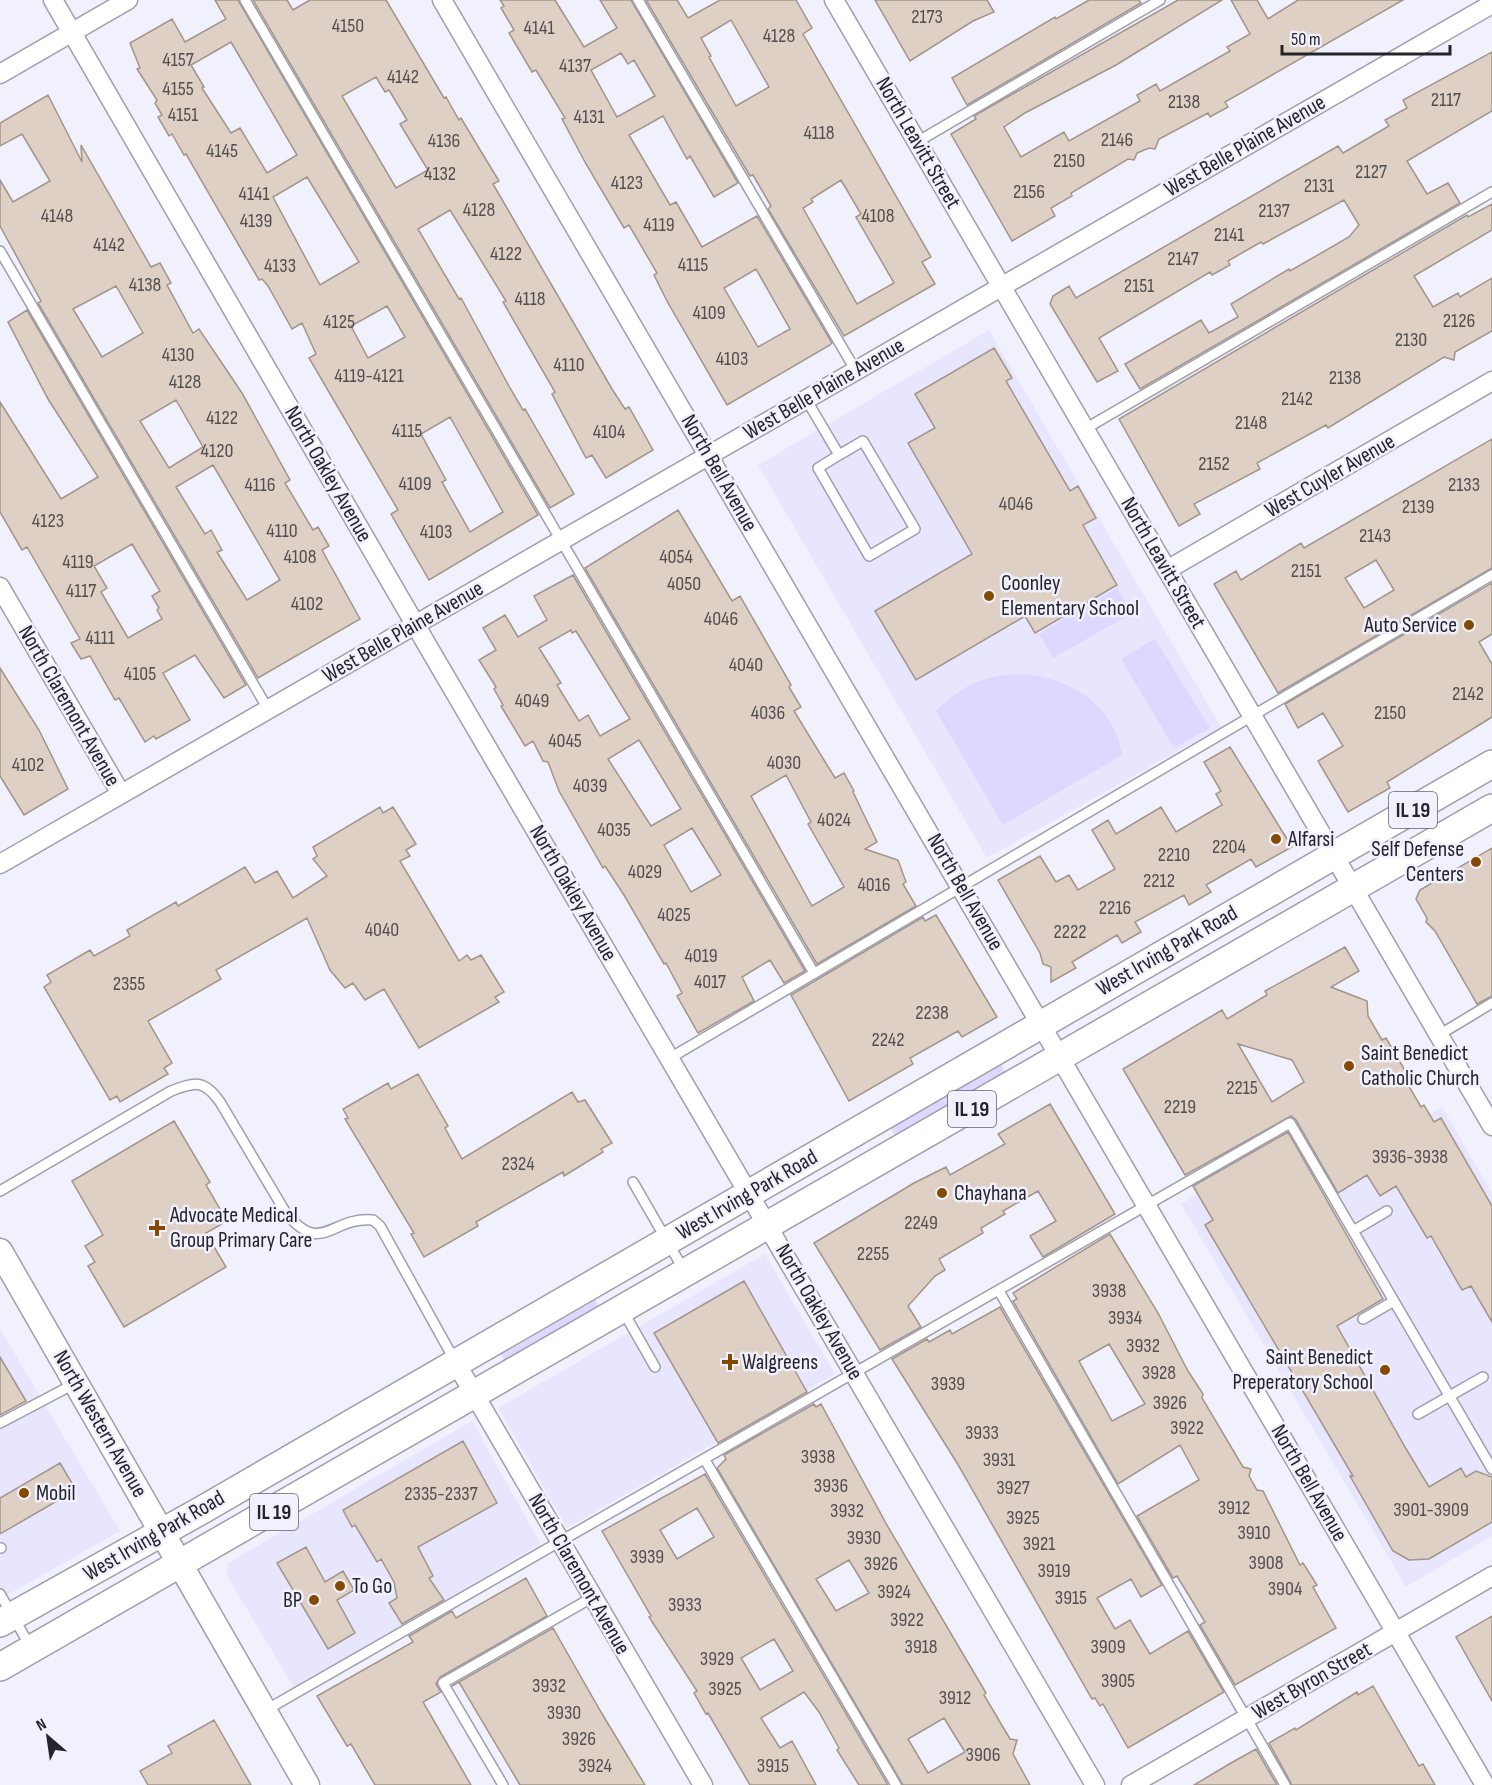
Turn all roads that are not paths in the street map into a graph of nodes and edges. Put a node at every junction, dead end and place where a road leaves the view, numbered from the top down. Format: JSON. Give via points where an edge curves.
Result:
{"nodes":[{"id":1,"x":53,"y":0,"type":"edge"},
{"id":2,"x":128,"y":0,"type":"edge"},
{"id":3,"x":245,"y":0,"type":"edge"},
{"id":4,"x":442,"y":0,"type":"edge"},
{"id":5,"x":638,"y":0,"type":"edge"},
{"id":6,"x":834,"y":0,"type":"edge"},
{"id":7,"x":1160,"y":0,"type":"edge"},
{"id":8,"x":1492,"y":4,"type":"edge"},
{"id":9,"x":72,"y":32,"type":"junction"},
{"id":10,"x":0,"y":74,"type":"edge"},
{"id":11,"x":917,"y":142,"type":"junction"},
{"id":12,"x":1492,"y":192,"type":"edge"},
{"id":13,"x":0,"y":251,"type":"edge"},
{"id":14,"x":1001,"y":286,"type":"junction"},
{"id":15,"x":856,"y":370,"type":"junction"},
{"id":16,"x":1492,"y":381,"type":"edge"},
{"id":17,"x":806,"y":399,"type":"junction"},
{"id":18,"x":1085,"y":429,"type":"junction"},
{"id":19,"x":709,"y":455,"type":"junction"},
{"id":20,"x":839,"y":455,"type":"junction"},
{"id":21,"x":561,"y":540,"type":"junction"},
{"id":22,"x":1167,"y":570,"type":"junction"},
{"id":23,"x":1492,"y":575,"type":"edge"},
{"id":24,"x":0,"y":587,"type":"edge"},
{"id":25,"x":415,"y":625,"type":"junction"},
{"id":26,"x":268,"y":709,"type":"junction"},
{"id":27,"x":1252,"y":716,"type":"junction"},
{"id":28,"x":1492,"y":764,"type":"edge"},
{"id":29,"x":121,"y":794,"type":"junction"},
{"id":30,"x":1492,"y":808,"type":"edge"},
{"id":31,"x":1334,"y":855,"type":"junction"},
{"id":32,"x":0,"y":864,"type":"edge"},
{"id":33,"x":962,"y":886,"type":"junction"},
{"id":34,"x":1354,"y":888,"type":"junction"},
{"id":35,"x":814,"y":973,"type":"junction"},
{"id":36,"x":1492,"y":1004,"type":"edge"},
{"id":37,"x":1042,"y":1024,"type":"junction"},
{"id":38,"x":1439,"y":1035,"type":"junction"},
{"id":39,"x":1062,"y":1057,"type":"junction"},
{"id":40,"x":670,"y":1058,"type":"junction"},
{"id":41,"x":1492,"y":1126,"type":"edge"},
{"id":42,"x":633,"y":1182,"type":"dead end"},
{"id":43,"x":0,"y":1191,"type":"edge"},
{"id":44,"x":749,"y":1193,"type":"junction"},
{"id":45,"x":1148,"y":1205,"type":"junction"},
{"id":46,"x":1387,"y":1211,"type":"dead end"},
{"id":47,"x":769,"y":1226,"type":"junction"},
{"id":48,"x":1353,"y":1231,"type":"junction"},
{"id":49,"x":667,"y":1241,"type":"junction"},
{"id":50,"x":1,"y":1255,"type":"edge"},
{"id":51,"x":686,"y":1274,"type":"junction"},
{"id":52,"x":999,"y":1291,"type":"junction"},
{"id":53,"x":1394,"y":1301,"type":"junction"},
{"id":54,"x":623,"y":1311,"type":"junction"},
{"id":55,"x":1363,"y":1319,"type":"dead end"},
{"id":56,"x":456,"y":1363,"type":"junction"},
{"id":57,"x":655,"y":1367,"type":"dead end"},
{"id":58,"x":855,"y":1374,"type":"junction"},
{"id":59,"x":1483,"y":1377,"type":"dead end"},
{"id":60,"x":76,"y":1383,"type":"junction"},
{"id":61,"x":475,"y":1396,"type":"junction"},
{"id":62,"x":1449,"y":1396,"type":"junction"},
{"id":63,"x":1418,"y":1414,"type":"dead end"},
{"id":64,"x":0,"y":1423,"type":"edge"},
{"id":65,"x":705,"y":1460,"type":"junction"},
{"id":66,"x":1492,"y":1469,"type":"edge"},
{"id":67,"x":162,"y":1533,"type":"junction"},
{"id":68,"x":561,"y":1543,"type":"junction"},
{"id":69,"x":180,"y":1566,"type":"junction"},
{"id":70,"x":1492,"y":1576,"type":"edge"},
{"id":71,"x":592,"y":1597,"type":"junction"},
{"id":72,"x":4,"y":1611,"type":"edge"},
{"id":73,"x":1396,"y":1632,"type":"junction"},
{"id":74,"x":32,"y":1649,"type":"junction"},
{"id":75,"x":0,"y":1667,"type":"edge"},
{"id":76,"x":264,"y":1711,"type":"junction"},
{"id":77,"x":1246,"y":1719,"type":"junction"},
{"id":78,"x":307,"y":1785,"type":"edge"},
{"id":79,"x":503,"y":1785,"type":"edge"},
{"id":80,"x":702,"y":1785,"type":"edge"},
{"id":81,"x":896,"y":1785,"type":"edge"},
{"id":82,"x":1095,"y":1785,"type":"edge"},
{"id":83,"x":1131,"y":1785,"type":"edge"},
{"id":84,"x":1286,"y":1785,"type":"edge"},
{"id":85,"x":1485,"y":1785,"type":"edge"}],
"edges":[{"from":1,"to":9,"type":"street","name":"North Oakley Avenue"},
{"from":2,"to":9,"type":"street"},
{"from":3,"to":21,"type":"lane"},
{"from":4,"to":19,"type":"street","name":"North Bell Avenue"},
{"from":5,"to":15,"type":"lane"},
{"from":6,"to":11,"type":"street","name":"North Leavitt Street"},
{"from":7,"to":11,"type":"lane"},
{"from":8,"to":14,"type":"street","name":"West Belle Plaine Avenue"},
{"from":9,"to":10,"type":"street"},
{"from":9,"to":25,"type":"street","name":"North Oakley Avenue"},
{"from":11,"to":14,"type":"street","name":"North Leavitt Street"},
{"from":12,"to":18,"type":"lane"},
{"from":13,"to":26,"type":"lane"},
{"from":14,"to":15,"type":"street","name":"West Belle Plaine Avenue"},
{"from":14,"to":18,"type":"street","name":"North Leavitt Street"},
{"from":15,"to":17,"type":"street","name":"West Belle Plaine Avenue"},
{"from":16,"to":22,"type":"street","name":"West Cuyler Avenue"},
{"from":17,"to":19,"type":"street","name":"West Belle Plaine Avenue"},
{"from":17,"to":20,"type":"lane"},
{"from":18,"to":22,"type":"street","name":"North Leavitt Street"},
{"from":19,"to":21,"type":"street","name":"West Belle Plaine Avenue"},
{"from":19,"to":33,"type":"street","name":"North Bell Avenue"},
{"from":20,"to":20,"type":"lane","via":[[818,468],[869,556],[915,529],[863,441]]},
{"from":21,"to":25,"type":"street","name":"West Belle Plaine Avenue"},
{"from":21,"to":35,"type":"lane"},
{"from":22,"to":27,"type":"street","name":"North Leavitt Street"},
{"from":23,"to":27,"type":"lane"},
{"from":24,"to":29,"type":"street","name":"North Claremont Avenue"},
{"from":25,"to":26,"type":"street","name":"West Belle Plaine Avenue"},
{"from":25,"to":40,"type":"street","name":"North Oakley Avenue"},
{"from":26,"to":29,"type":"street","name":"West Belle Plaine Avenue"},
{"from":27,"to":31,"type":"street","name":"North Leavitt Street"},
{"from":27,"to":33,"type":"lane"},
{"from":28,"to":31,"type":"main road","name":"West Irving Park Road","number":"IL 19"},
{"from":29,"to":32,"type":"street","name":"West Belle Plaine Avenue"},
{"from":30,"to":34,"type":"main road","name":"West Irving Park Road","number":"IL 19"},
{"from":31,"to":34,"type":"street","name":"North Leavitt Street"},
{"from":31,"to":37,"type":"main road","name":"West Irving Park Road","number":"IL 19"},
{"from":33,"to":35,"type":"lane"},
{"from":33,"to":37,"type":"street","name":"North Bell Avenue"},
{"from":34,"to":38,"type":"street","name":"North Leavitt Street"},
{"from":34,"to":39,"type":"main road","name":"West Irving Park Road","number":"IL 19"},
{"from":35,"to":40,"type":"lane"},
{"from":36,"to":38,"type":"lane"},
{"from":37,"to":39,"type":"street","name":"North Bell Avenue"},
{"from":37,"to":44,"type":"main road","name":"West Irving Park Road","number":"IL 19"},
{"from":38,"to":41,"type":"street","name":"North Leavitt Street"},
{"from":39,"to":45,"type":"street","name":"North Bell Avenue"},
{"from":39,"to":47,"type":"main road","name":"West Irving Park Road","number":"IL 19"},
{"from":40,"to":44,"type":"street","name":"North Oakley Avenue"},
{"from":42,"to":49,"type":"lane"},
{"from":43,"to":56,"type":"lane","via":[[171,1091],[203,1084],[220,1102],[296,1226],[318,1235],[350,1220],[373,1220],[380,1226]]},
{"from":44,"to":47,"type":"street","name":"North Oakley Avenue"},
{"from":44,"to":49,"type":"main road","name":"West Irving Park Road","number":"IL 19"},
{"from":45,"to":48,"type":"lane","via":[[1290,1123]]},
{"from":45,"to":52,"type":"lane"},
{"from":45,"to":73,"type":"street","name":"North Bell Avenue"},
{"from":46,"to":48,"type":"lane"},
{"from":47,"to":51,"type":"main road","name":"West Irving Park Road","number":"IL 19"},
{"from":47,"to":58,"type":"street","name":"North Oakley Avenue"},
{"from":48,"to":53,"type":"lane"},
{"from":49,"to":51,"type":"lane"},
{"from":49,"to":56,"type":"main road","name":"West Irving Park Road","number":"IL 19"},
{"from":50,"to":60,"type":"main road","name":"North Western Avenue"},
{"from":51,"to":54,"type":"main road","name":"West Irving Park Road","number":"IL 19"},
{"from":52,"to":58,"type":"lane"},
{"from":52,"to":77,"type":"lane"},
{"from":53,"to":55,"type":"lane"},
{"from":53,"to":62,"type":"lane"},
{"from":54,"to":57,"type":"lane"},
{"from":54,"to":61,"type":"main road","name":"West Irving Park Road","number":"IL 19"},
{"from":56,"to":61,"type":"street","name":"North Claremont Avenue"},
{"from":56,"to":67,"type":"main road","name":"West Irving Park Road","number":"IL 19"},
{"from":58,"to":65,"type":"lane"},
{"from":58,"to":82,"type":"street","name":"North Oakley Avenue"},
{"from":59,"to":62,"type":"lane"},
{"from":60,"to":64,"type":"lane"},
{"from":60,"to":67,"type":"main road","name":"North Western Avenue"},
{"from":61,"to":68,"type":"street","name":"North Claremont Avenue"},
{"from":61,"to":69,"type":"main road","name":"West Irving Park Road","number":"IL 19"},
{"from":62,"to":63,"type":"lane"},
{"from":62,"to":66,"type":"lane"},
{"from":65,"to":68,"type":"lane"},
{"from":65,"to":81,"type":"lane"},
{"from":67,"to":69,"type":"main road","name":"North Western Avenue"},
{"from":67,"to":72,"type":"main road","name":"West Irving Park Road","number":"IL 19"},
{"from":68,"to":71,"type":"street","name":"North Claremont Avenue"},
{"from":68,"to":76,"type":"lane"},
{"from":69,"to":74,"type":"main road","name":"West Irving Park Road","number":"IL 19"},
{"from":69,"to":76,"type":"main road","name":"North Western Avenue"},
{"from":70,"to":73,"type":"street","name":"West Byron Street"},
{"from":71,"to":79,"type":"lane","via":[[443,1683]]},
{"from":71,"to":80,"type":"street","name":"North Claremont Avenue"},
{"from":72,"to":74,"type":"lane"},
{"from":73,"to":77,"type":"street","name":"West Byron Street"},
{"from":73,"to":85,"type":"street","name":"North Bell Avenue"},
{"from":74,"to":75,"type":"main road","name":"West Irving Park Road","number":"IL 19"},
{"from":76,"to":78,"type":"main road","name":"North Western Avenue"},
{"from":77,"to":83,"type":"street","name":"West Byron Street"},
{"from":77,"to":84,"type":"lane"}]}
